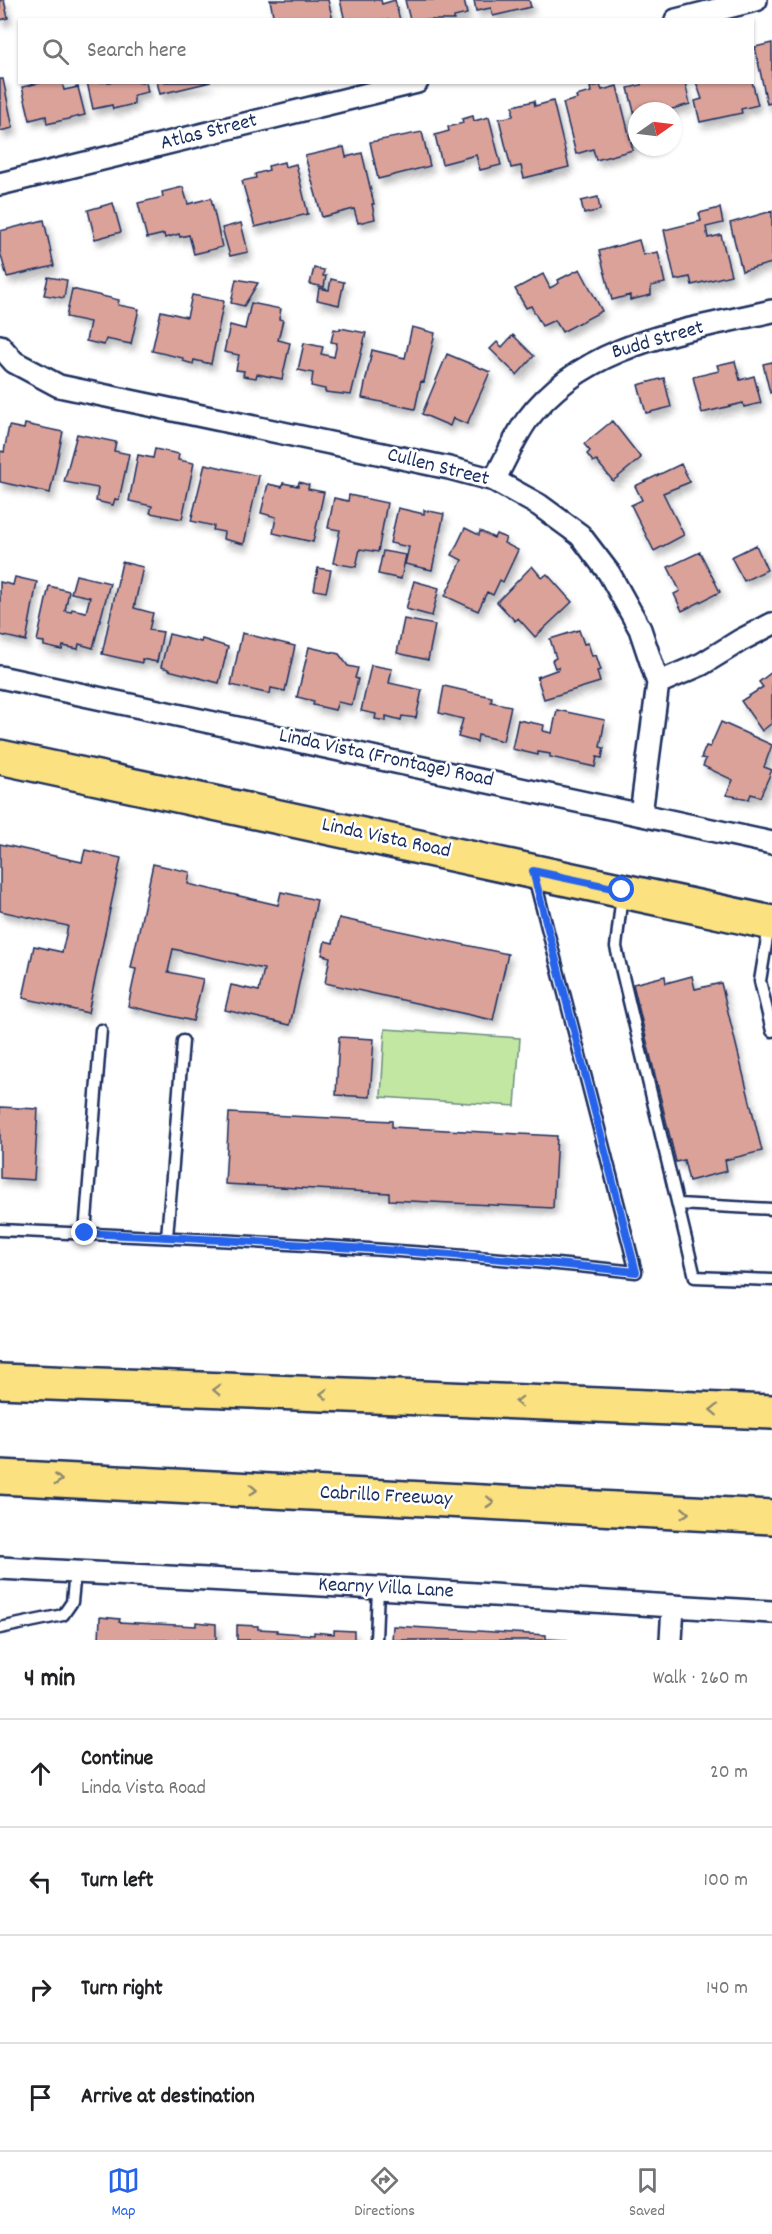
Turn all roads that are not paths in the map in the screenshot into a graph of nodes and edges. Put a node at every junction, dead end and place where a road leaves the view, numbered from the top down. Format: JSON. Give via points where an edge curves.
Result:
{"nodes":[{"id":1,"x":756,"y":0,"type":"edge"},
{"id":2,"x":684,"y":18,"type":"edge"},
{"id":3,"x":409,"y":84,"type":"edge"},
{"id":4,"x":0,"y":184,"type":"edge"},
{"id":5,"x":772,"y":310,"type":"edge"},
{"id":6,"x":0,"y":346,"type":"edge"},
{"id":7,"x":494,"y":480,"type":"junction"},
{"id":8,"x":772,"y":624,"type":"edge"},
{"id":9,"x":0,"y":677,"type":"edge"},
{"id":10,"x":658,"y":684,"type":"junction"},
{"id":11,"x":0,"y":756,"type":"edge"},
{"id":12,"x":641,"y":814,"type":"junction"},
{"id":13,"x":772,"y":843,"type":"edge"},
{"id":14,"x":533,"y":871,"type":"junction"},
{"id":15,"x":622,"y":890,"type":"junction"},
{"id":16,"x":771,"y":923,"type":"edge"},
{"id":17,"x":101,"y":1030,"type":"dead end"},
{"id":18,"x":772,"y":1031,"type":"edge"},
{"id":19,"x":183,"y":1041,"type":"dead end"},
{"id":20,"x":678,"y":1204,"type":"junction"},
{"id":21,"x":772,"y":1209,"type":"edge"},
{"id":22,"x":0,"y":1230,"type":"edge"},
{"id":23,"x":85,"y":1233,"type":"junction"},
{"id":24,"x":167,"y":1237,"type":"junction"},
{"id":25,"x":772,"y":1280,"type":"edge"},
{"id":26,"x":0,"y":1381,"type":"edge"},
{"id":27,"x":772,"y":1412,"type":"edge"},
{"id":28,"x":0,"y":1477,"type":"edge"},
{"id":29,"x":772,"y":1517,"type":"edge"},
{"id":30,"x":0,"y":1568,"type":"edge"},
{"id":31,"x":75,"y":1572,"type":"junction"},
{"id":32,"x":378,"y":1588,"type":"junction"},
{"id":33,"x":673,"y":1606,"type":"junction"},
{"id":34,"x":772,"y":1612,"type":"edge"},
{"id":35,"x":0,"y":1628,"type":"edge"},
{"id":36,"x":376,"y":1640,"type":"edge"},
{"id":37,"x":671,"y":1640,"type":"edge"}],
"edges":[{"from":1,"to":2,"type":"street"},
{"from":3,"to":4,"type":"street","name":"Atlas Street"},
{"from":5,"to":7,"type":"street","name":"Budd Street","via":[[637,343],[603,357],[558,387],[527,421]]},
{"from":6,"to":7,"type":"street","name":"Cullen Street","via":[[14,362],[59,386]]},
{"from":7,"to":10,"type":"street","name":"Cullen Street","via":[[539,505],[580,535],[609,573],[640,629]]},
{"from":8,"to":10,"type":"street"},
{"from":9,"to":12,"type":"street","name":"Linda Vista (Frontage) Road"},
{"from":10,"to":12,"type":"street","name":"Cullen Street"},
{"from":11,"to":14,"type":"main road","name":"Linda Vista Road"},
{"from":12,"to":13,"type":"street","name":"Linda Vista (Frontage) Road"},
{"from":14,"to":15,"type":"main road","name":"Linda Vista Road"},
{"from":14,"to":24,"type":"lane","via":[[636,1272],[540,1261]]},
{"from":15,"to":16,"type":"main road","name":"Linda Vista Road"},
{"from":15,"to":20,"type":"lane","via":[[616,948]]},
{"from":16,"to":18,"type":"lane","via":[[760,981]]},
{"from":17,"to":23,"type":"lane"},
{"from":19,"to":24,"type":"lane"},
{"from":20,"to":21,"type":"lane"},
{"from":20,"to":25,"type":"lane","via":[[695,1276]]},
{"from":22,"to":23,"type":"lane"},
{"from":23,"to":24,"type":"lane"},
{"from":27,"to":26,"type":"main road","one_way":true},
{"from":28,"to":29,"type":"main road","name":"Cabrillo Freeway","one_way":true},
{"from":30,"to":31,"type":"street","name":"Kearny Villa Lane"},
{"from":31,"to":32,"type":"street","name":"Kearny Villa Lane"},
{"from":31,"to":35,"type":"lane","via":[[72,1602],[63,1615]]},
{"from":32,"to":33,"type":"street","name":"Kearny Villa Lane"},
{"from":32,"to":36,"type":"lane"},
{"from":33,"to":34,"type":"street","name":"Kearny Villa Lane"},
{"from":33,"to":37,"type":"street"}]}
